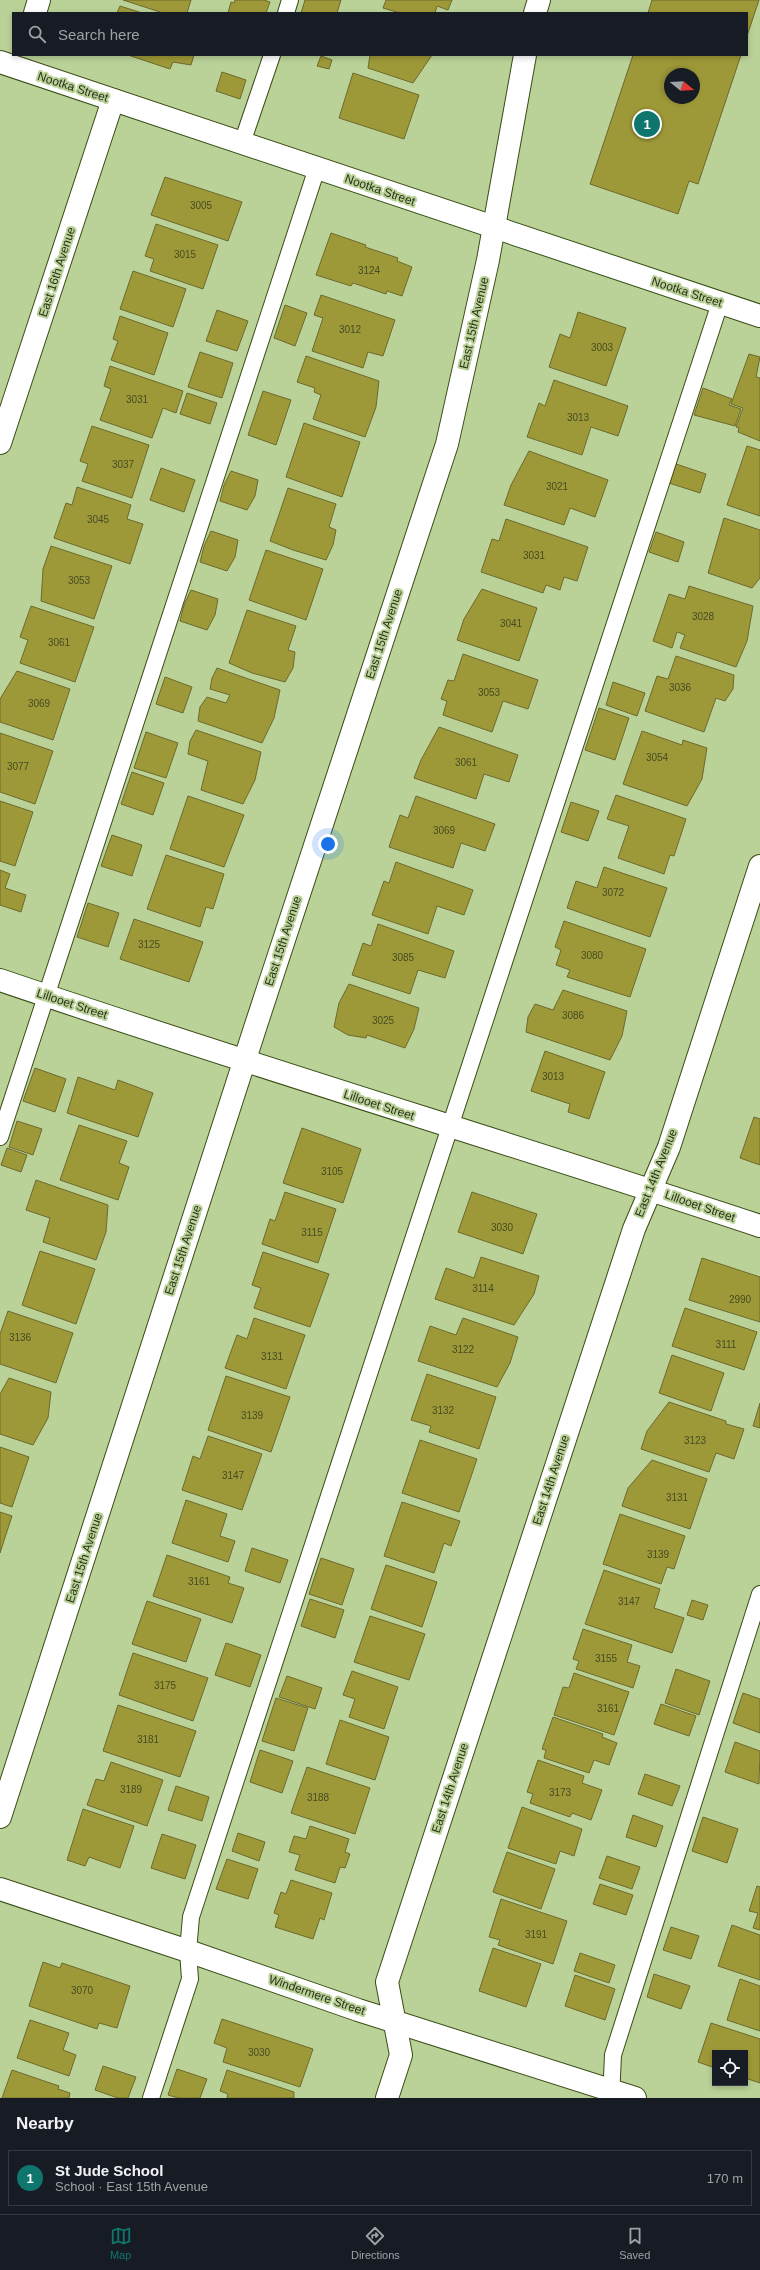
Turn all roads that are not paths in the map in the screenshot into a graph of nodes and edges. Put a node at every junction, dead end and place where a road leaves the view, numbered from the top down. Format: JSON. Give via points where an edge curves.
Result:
{"nodes":[{"id":1,"x":39,"y":0,"type":"edge"},
{"id":2,"x":290,"y":0,"type":"edge"},
{"id":3,"x":539,"y":0,"type":"edge"},
{"id":4,"x":35,"y":12,"type":"edge"},
{"id":5,"x":286,"y":12,"type":"edge"},
{"id":6,"x":535,"y":12,"type":"edge"},
{"id":7,"x":272,"y":56,"type":"edge"},
{"id":8,"x":525,"y":56,"type":"edge"},
{"id":9,"x":12,"y":62,"type":"edge"},
{"id":10,"x":113,"y":100,"type":"junction"},
{"id":11,"x":242,"y":143,"type":"junction"},
{"id":12,"x":316,"y":168,"type":"junction"},
{"id":13,"x":493,"y":228,"type":"junction"},
{"id":14,"x":720,"y":304,"type":"junction"},
{"id":15,"x":760,"y":316,"type":"edge"},
{"id":16,"x":0,"y":443,"type":"edge"},
{"id":17,"x":760,"y":866,"type":"edge"},
{"id":18,"x":0,"y":980,"type":"edge"},
{"id":19,"x":46,"y":995,"type":"junction"},
{"id":20,"x":244,"y":1061,"type":"junction"},
{"id":21,"x":449,"y":1127,"type":"junction"},
{"id":22,"x":0,"y":1137,"type":"edge"},
{"id":23,"x":651,"y":1189,"type":"junction"},
{"id":24,"x":760,"y":1226,"type":"edge"},
{"id":25,"x":760,"y":1594,"type":"edge"},
{"id":26,"x":0,"y":1817,"type":"edge"},
{"id":27,"x":0,"y":1889,"type":"edge"},
{"id":28,"x":188,"y":1950,"type":"junction"},
{"id":29,"x":395,"y":2022,"type":"junction"},
{"id":30,"x":611,"y":2094,"type":"edge"},
{"id":31,"x":151,"y":2098,"type":"edge"},
{"id":32,"x":387,"y":2098,"type":"edge"},
{"id":33,"x":635,"y":2098,"type":"edge"}],
"edges":[{"from":1,"to":4,"type":"street"},
{"from":2,"to":5,"type":"lane"},
{"from":3,"to":6,"type":"street"},
{"from":7,"to":11,"type":"lane"},
{"from":8,"to":13,"type":"street","name":"East 15th Avenue"},
{"from":9,"to":10,"type":"street","name":"Nootka Street"},
{"from":10,"to":11,"type":"street","name":"Nootka Street"},
{"from":10,"to":16,"type":"street","name":"East 16th Avenue"},
{"from":11,"to":12,"type":"street","name":"Nootka Street"},
{"from":12,"to":13,"type":"street","name":"Nootka Street"},
{"from":12,"to":19,"type":"lane"},
{"from":13,"to":14,"type":"street","name":"Nootka Street"},
{"from":13,"to":20,"type":"street","name":"East 15th Avenue","via":[[447,444]]},
{"from":14,"to":15,"type":"street","name":"Nootka Street"},
{"from":14,"to":21,"type":"lane"},
{"from":17,"to":23,"type":"street","name":"East 14th Avenue","via":[[669,1147]]},
{"from":18,"to":19,"type":"street","name":"Lillooet Street"},
{"from":19,"to":20,"type":"street","name":"Lillooet Street"},
{"from":19,"to":22,"type":"lane"},
{"from":20,"to":21,"type":"street","name":"Lillooet Street"},
{"from":20,"to":26,"type":"street","name":"East 15th Avenue"},
{"from":21,"to":23,"type":"street","name":"Lillooet Street"},
{"from":21,"to":28,"type":"lane","via":[[191,1917]]},
{"from":23,"to":24,"type":"street","name":"Lillooet Street"},
{"from":23,"to":29,"type":"street","name":"East 14th Avenue","via":[[634,1229],[387,1982]]},
{"from":25,"to":30,"type":"lane","via":[[613,2055]]},
{"from":27,"to":28,"type":"street","name":"Windermere Street"},
{"from":28,"to":29,"type":"street","name":"Windermere Street"},
{"from":28,"to":31,"type":"lane","via":[[190,1979]]},
{"from":29,"to":30,"type":"street","name":"Windermere Street"},
{"from":29,"to":32,"type":"street","name":"East 14th Avenue","via":[[401,2055]]},
{"from":30,"to":33,"type":"street","name":"Windermere Street"}]}
